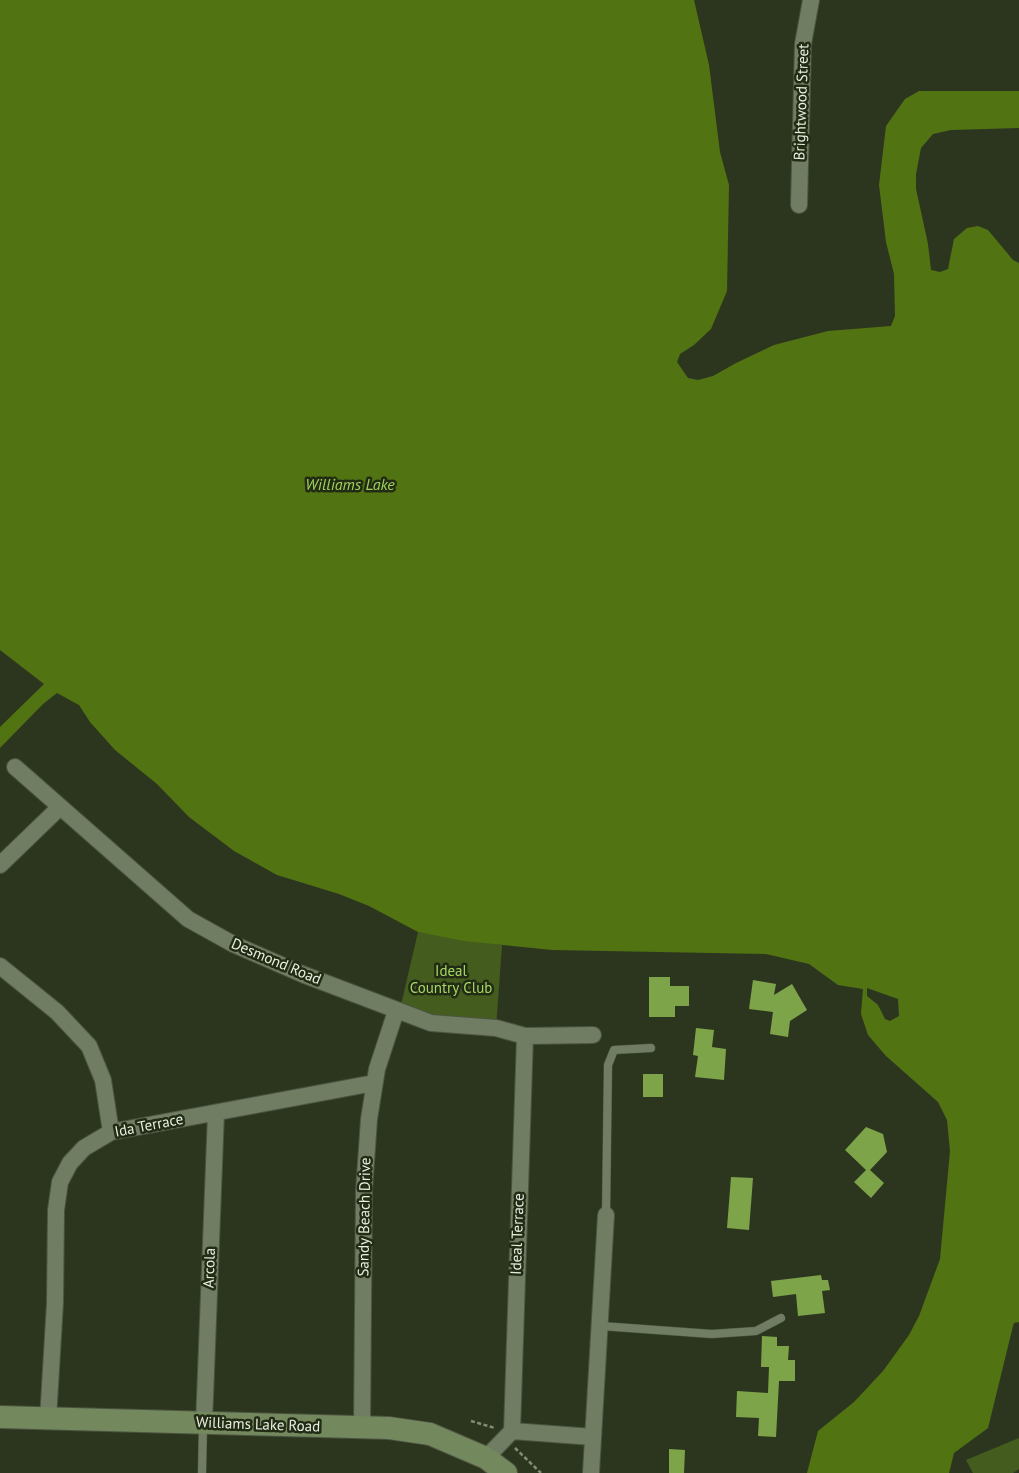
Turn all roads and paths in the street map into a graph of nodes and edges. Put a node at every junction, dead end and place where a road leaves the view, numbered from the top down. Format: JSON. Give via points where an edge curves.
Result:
{"nodes":[{"id":1,"x":812,"y":0,"type":"edge"},
{"id":2,"x":799,"y":205,"type":"dead end"},
{"id":3,"x":15,"y":767,"type":"dead end"},
{"id":4,"x":60,"y":808,"type":"junction"},
{"id":5,"x":0,"y":865,"type":"edge"},
{"id":6,"x":0,"y":966,"type":"edge"},
{"id":7,"x":396,"y":1011,"type":"junction"},
{"id":8,"x":525,"y":1036,"type":"junction"},
{"id":9,"x":593,"y":1036,"type":"dead end"},
{"id":10,"x":651,"y":1048,"type":"dead end"},
{"id":11,"x":374,"y":1083,"type":"junction"},
{"id":12,"x":216,"y":1113,"type":"junction"},
{"id":13,"x":111,"y":1132,"type":"junction"},
{"id":14,"x":606,"y":1215,"type":"joint"},
{"id":15,"x":781,"y":1318,"type":"dead end"},
{"id":16,"x":601,"y":1326,"type":"junction"},
{"id":17,"x":0,"y":1417,"type":"edge"},
{"id":18,"x":48,"y":1419,"type":"junction"},
{"id":19,"x":471,"y":1421,"type":"dead end"},
{"id":20,"x":204,"y":1423,"type":"junction"},
{"id":21,"x":362,"y":1428,"type":"junction"},
{"id":22,"x":507,"y":1435,"type":"junction"},
{"id":23,"x":593,"y":1437,"type":"junction"},
{"id":24,"x":486,"y":1458,"type":"junction"},
{"id":25,"x":202,"y":1473,"type":"edge"},
{"id":26,"x":506,"y":1473,"type":"edge"},
{"id":27,"x":541,"y":1473,"type":"edge"},
{"id":28,"x":591,"y":1473,"type":"edge"}],
"edges":[{"from":1,"to":2,"type":"street","name":"Brightwood Street","via":[[803,44]]},
{"from":3,"to":4,"type":"street","name":"Desmond Road"},
{"from":4,"to":5,"type":"street"},
{"from":4,"to":7,"type":"street","name":"Desmond Road","via":[[188,919],[233,944]]},
{"from":6,"to":13,"type":"street","via":[[57,1012],[90,1046],[103,1080]]},
{"from":7,"to":8,"type":"street","name":"Desmond Road","via":[[431,1023],[496,1028]]},
{"from":7,"to":11,"type":"street","name":"Sandy Beach Drive"},
{"from":8,"to":9,"type":"street","name":"Desmond Road"},
{"from":8,"to":22,"type":"street","name":"Ideal Terrace"},
{"from":10,"to":14,"type":"lane","via":[[614,1050],[608,1065]]},
{"from":11,"to":12,"type":"street","name":"Ida Terrace"},
{"from":11,"to":21,"type":"street","name":"Sandy Beach Drive","via":[[364,1191]]},
{"from":12,"to":13,"type":"street","name":"Ida Terrace"},
{"from":12,"to":20,"type":"street","name":"Arcola"},
{"from":13,"to":18,"type":"street","name":"Ida Terrace","via":[[84,1148],[70,1163],[60,1182],[56,1210],[55,1302]]},
{"from":14,"to":16,"type":"street"},
{"from":15,"to":16,"type":"lane","via":[[756,1332]]},
{"from":16,"to":23,"type":"street"},
{"from":17,"to":18,"type":"main road","name":"Williams Lake Road"},
{"from":18,"to":20,"type":"main road","name":"Williams Lake Road"},
{"from":19,"to":22,"type":"path"},
{"from":20,"to":21,"type":"main road","name":"Williams Lake Road"},
{"from":20,"to":25,"type":"lane"},
{"from":21,"to":24,"type":"main road","name":"Williams Lake Road","via":[[430,1434]]},
{"from":22,"to":23,"type":"street"},
{"from":22,"to":24,"type":"street"},
{"from":22,"to":27,"type":"path"},
{"from":23,"to":28,"type":"street"},
{"from":24,"to":26,"type":"main road","name":"Williams Lake Road"}]}
